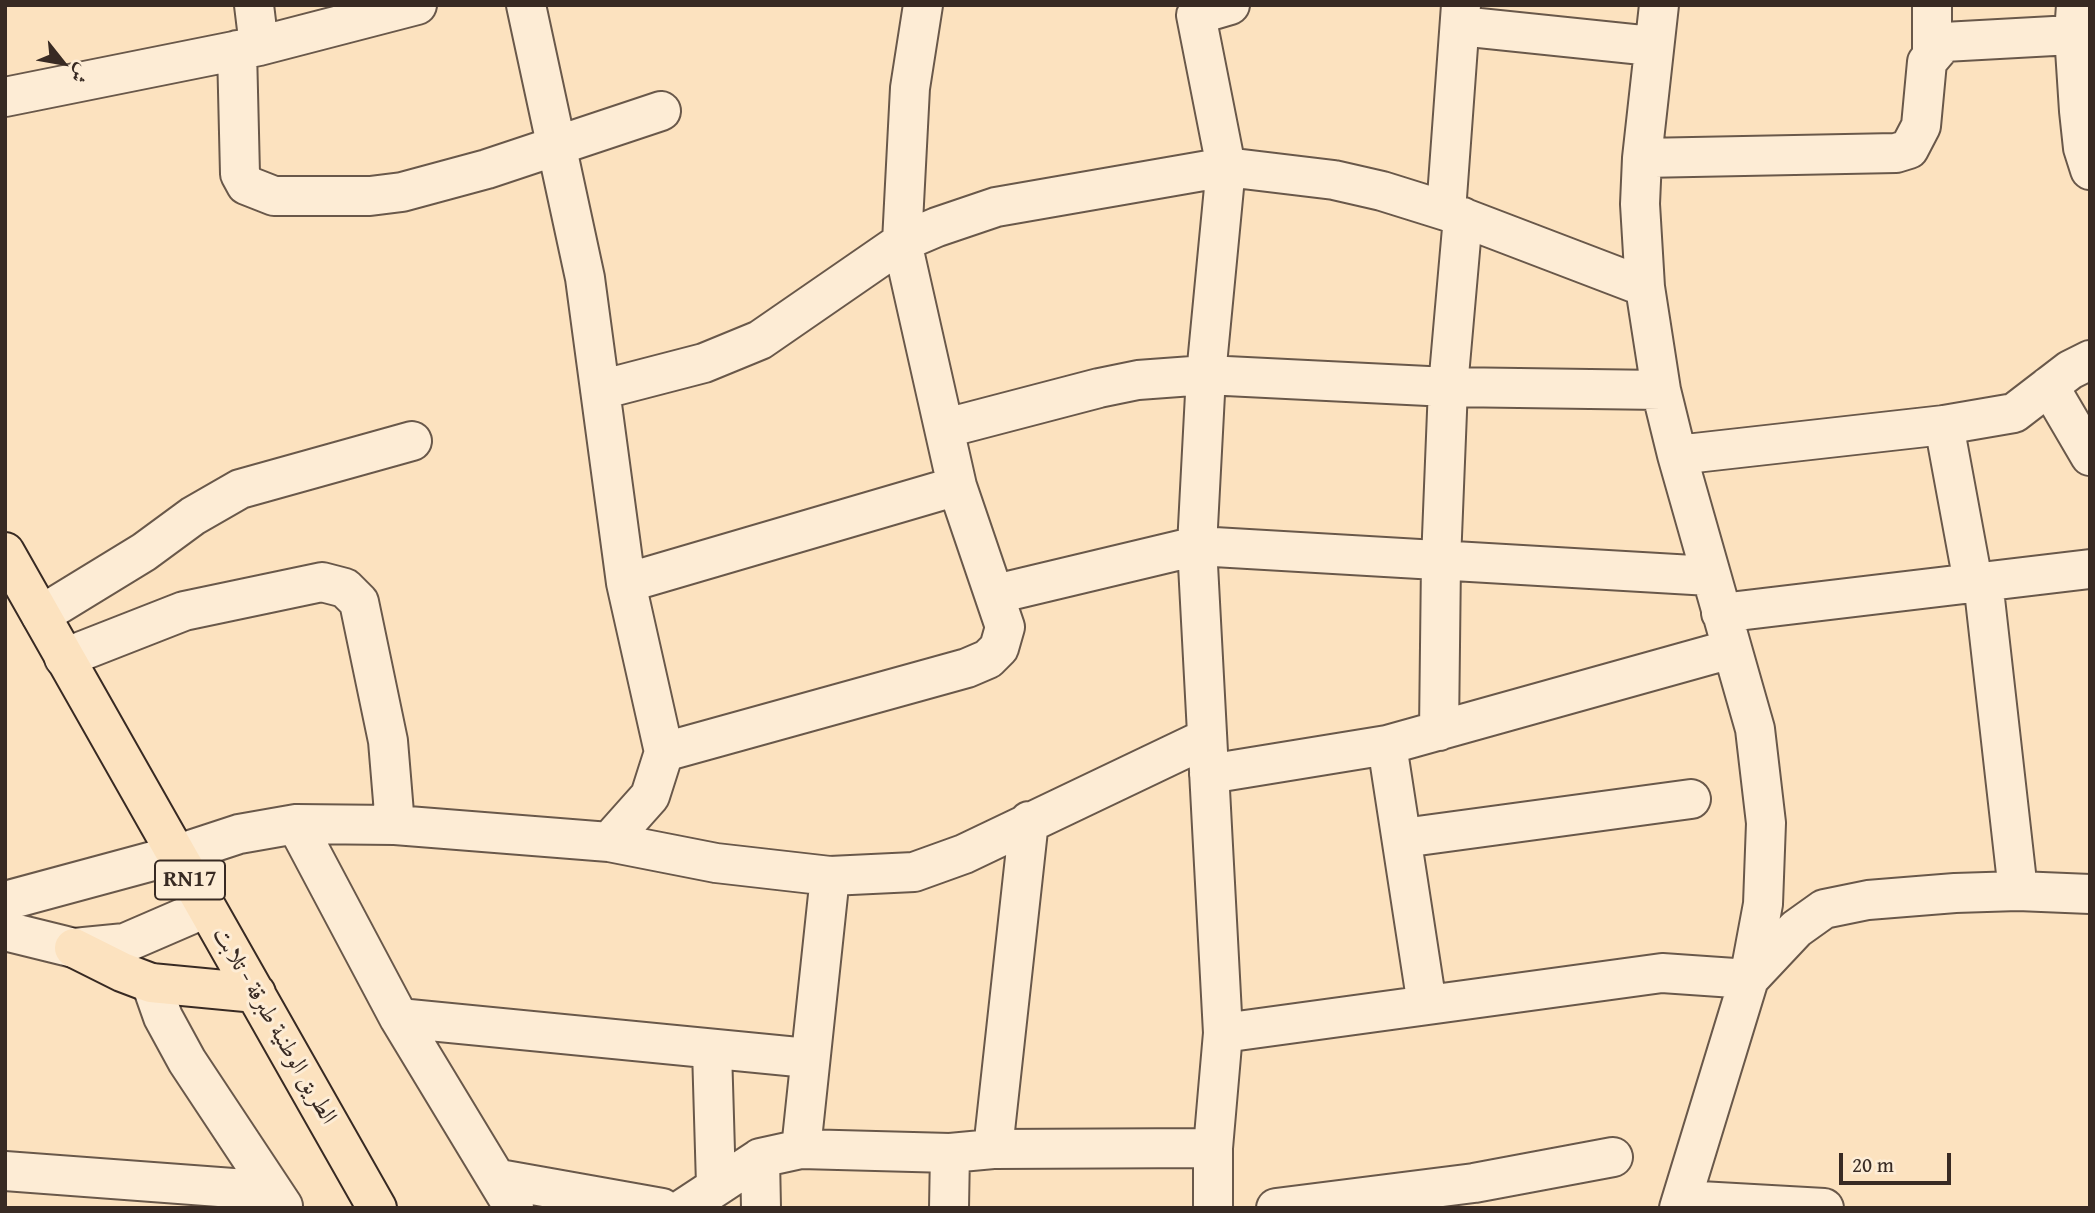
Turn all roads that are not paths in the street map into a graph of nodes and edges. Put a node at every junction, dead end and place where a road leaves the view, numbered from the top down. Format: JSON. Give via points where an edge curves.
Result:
{"nodes":[{"id":1,"x":254,"y":5,"type":"edge"},
{"id":2,"x":417,"y":5,"type":"edge"},
{"id":3,"x":526,"y":5,"type":"edge"},
{"id":4,"x":923,"y":5,"type":"edge"},
{"id":5,"x":1659,"y":5,"type":"edge"},
{"id":6,"x":1932,"y":5,"type":"edge"},
{"id":7,"x":1206,"y":8,"type":"edge"},
{"id":8,"x":1460,"y":16,"type":"edge"},
{"id":9,"x":2080,"y":24,"type":"edge"},
{"id":10,"x":1652,"y":46,"type":"junction"},
{"id":11,"x":248,"y":48,"type":"junction"},
{"id":12,"x":1932,"y":52,"type":"junction"},
{"id":13,"x":5,"y":97,"type":"edge"},
{"id":14,"x":661,"y":111,"type":"dead end"},
{"id":15,"x":554,"y":145,"type":"junction"},
{"id":16,"x":1642,"y":158,"type":"junction"},
{"id":17,"x":1226,"y":167,"type":"junction"},
{"id":18,"x":2090,"y":170,"type":"edge"},
{"id":19,"x":1455,"y":214,"type":"junction"},
{"id":20,"x":902,"y":242,"type":"junction"},
{"id":21,"x":1645,"y":287,"type":"junction"},
{"id":22,"x":2090,"y":360,"type":"edge"},
{"id":23,"x":1206,"y":375,"type":"junction"},
{"id":24,"x":2049,"y":386,"type":"junction"},
{"id":25,"x":1448,"y":387,"type":"junction"},
{"id":26,"x":600,"y":390,"type":"junction"},
{"id":27,"x":1661,"y":390,"type":"junction"},
{"id":28,"x":1944,"y":425,"type":"junction"},
{"id":29,"x":946,"y":428,"type":"junction"},
{"id":30,"x":412,"y":441,"type":"dead end"},
{"id":31,"x":1676,"y":455,"type":"junction"},
{"id":32,"x":2090,"y":456,"type":"edge"},
{"id":33,"x":957,"y":486,"type":"junction"},
{"id":34,"x":1197,"y":545,"type":"junction"},
{"id":35,"x":5,"y":552,"type":"edge"},
{"id":36,"x":1440,"y":561,"type":"junction"},
{"id":37,"x":2090,"y":569,"type":"edge"},
{"id":38,"x":1710,"y":576,"type":"junction"},
{"id":39,"x":1978,"y":582,"type":"junction"},
{"id":40,"x":626,"y":583,"type":"junction"},
{"id":41,"x":996,"y":594,"type":"junction"},
{"id":42,"x":41,"y":615,"type":"junction"},
{"id":43,"x":1726,"y":631,"type":"junction"},
{"id":44,"x":64,"y":658,"type":"junction"},
{"id":45,"x":1439,"y":731,"type":"junction"},
{"id":46,"x":1387,"y":745,"type":"junction"},
{"id":47,"x":664,"y":752,"type":"junction"},
{"id":48,"x":1208,"y":756,"type":"junction"},
{"id":49,"x":1690,"y":799,"type":"dead end"},
{"id":50,"x":1029,"y":821,"type":"junction"},
{"id":51,"x":296,"y":824,"type":"junction"},
{"id":52,"x":395,"y":825,"type":"junction"},
{"id":53,"x":1403,"y":838,"type":"junction"},
{"id":54,"x":609,"y":842,"type":"junction"},
{"id":55,"x":175,"y":855,"type":"junction"},
{"id":56,"x":830,"y":876,"type":"junction"},
{"id":57,"x":2018,"y":891,"type":"junction"},
{"id":58,"x":2090,"y":894,"type":"edge"},
{"id":59,"x":5,"y":901,"type":"edge"},
{"id":60,"x":206,"y":908,"type":"junction"},
{"id":61,"x":5,"y":931,"type":"edge"},
{"id":62,"x":74,"y":948,"type":"junction"},
{"id":63,"x":1749,"y":979,"type":"junction"},
{"id":64,"x":151,"y":983,"type":"junction"},
{"id":65,"x":257,"y":993,"type":"junction"},
{"id":66,"x":1427,"y":1005,"type":"junction"},
{"id":67,"x":399,"y":1018,"type":"junction"},
{"id":68,"x":1223,"y":1033,"type":"junction"},
{"id":69,"x":712,"y":1050,"type":"junction"},
{"id":70,"x":808,"y":1058,"type":"junction"},
{"id":71,"x":1213,"y":1148,"type":"junction"},
{"id":72,"x":801,"y":1149,"type":"junction"},
{"id":73,"x":993,"y":1149,"type":"junction"},
{"id":74,"x":950,"y":1153,"type":"junction"},
{"id":75,"x":1613,"y":1157,"type":"dead end"},
{"id":76,"x":760,"y":1158,"type":"junction"},
{"id":77,"x":5,"y":1171,"type":"edge"},
{"id":78,"x":716,"y":1185,"type":"junction"},
{"id":79,"x":507,"y":1193,"type":"edge"},
{"id":80,"x":1474,"y":1195,"type":"edge"},
{"id":81,"x":279,"y":1199,"type":"edge"},
{"id":82,"x":1330,"y":1204,"type":"edge"},
{"id":83,"x":1681,"y":1204,"type":"edge"},
{"id":84,"x":377,"y":1208,"type":"edge"},
{"id":85,"x":662,"y":1208,"type":"edge"},
{"id":86,"x":684,"y":1208,"type":"edge"},
{"id":87,"x":761,"y":1208,"type":"edge"},
{"id":88,"x":949,"y":1208,"type":"edge"},
{"id":89,"x":1213,"y":1208,"type":"edge"},
{"id":90,"x":1276,"y":1208,"type":"edge"},
{"id":91,"x":1824,"y":1208,"type":"edge"}],
"edges":[{"from":1,"to":11,"type":"street"},
{"from":2,"to":11,"type":"street"},
{"from":3,"to":15,"type":"street"},
{"from":4,"to":20,"type":"street","via":[[910,88]]},
{"from":5,"to":10,"type":"street"},
{"from":6,"to":12,"type":"street"},
{"from":7,"to":17,"type":"street"},
{"from":8,"to":10,"type":"street"},
{"from":8,"to":19,"type":"street"},
{"from":9,"to":12,"type":"street","via":[[1944,42]]},
{"from":9,"to":18,"type":"street","via":[[2080,123]]},
{"from":10,"to":16,"type":"street"},
{"from":11,"to":13,"type":"street"},
{"from":11,"to":15,"type":"street","via":[[240,174],[246,185],[258,192],[323,197],[402,192]]},
{"from":12,"to":16,"type":"street","via":[[1924,78],[1921,126],[1909,149],[1896,153]]},
{"from":14,"to":15,"type":"street"},
{"from":15,"to":26,"type":"street","via":[[585,278]]},
{"from":16,"to":21,"type":"street"},
{"from":17,"to":19,"type":"street","via":[[1334,180]]},
{"from":17,"to":20,"type":"street","via":[[996,207]]},
{"from":17,"to":23,"type":"street"},
{"from":19,"to":21,"type":"street"},
{"from":19,"to":25,"type":"street"},
{"from":20,"to":26,"type":"street","via":[[760,340],[704,363]]},
{"from":20,"to":29,"type":"street"},
{"from":21,"to":27,"type":"street"},
{"from":22,"to":24,"type":"street"},
{"from":23,"to":25,"type":"street"},
{"from":23,"to":29,"type":"street","via":[[1138,380]]},
{"from":23,"to":34,"type":"street"},
{"from":24,"to":28,"type":"street","via":[[2014,413]]},
{"from":24,"to":32,"type":"street"},
{"from":25,"to":27,"type":"street"},
{"from":25,"to":36,"type":"street"},
{"from":26,"to":40,"type":"street"},
{"from":27,"to":31,"type":"street"},
{"from":28,"to":31,"type":"street"},
{"from":28,"to":39,"type":"street"},
{"from":29,"to":33,"type":"street"},
{"from":30,"to":42,"type":"street","via":[[240,489]]},
{"from":31,"to":38,"type":"street"},
{"from":33,"to":40,"type":"street"},
{"from":33,"to":41,"type":"street"},
{"from":34,"to":36,"type":"street"},
{"from":34,"to":41,"type":"street"},
{"from":34,"to":48,"type":"street"},
{"from":35,"to":42,"type":"main road","name":"الطريق الوطنية طبرقة - تلابت","number":"RN17"},
{"from":36,"to":38,"type":"street"},
{"from":36,"to":45,"type":"street"},
{"from":37,"to":39,"type":"street"},
{"from":38,"to":43,"type":"street"},
{"from":39,"to":43,"type":"street"},
{"from":39,"to":57,"type":"street"},
{"from":40,"to":47,"type":"street"},
{"from":41,"to":47,"type":"street","via":[[1006,627],[999,648],[988,659]]},
{"from":42,"to":44,"type":"main road","name":"الطريق الوطنية طبرقة - تلابت","number":"RN17"},
{"from":43,"to":45,"type":"street"},
{"from":43,"to":63,"type":"street","via":[[1755,729],[1766,822],[1763,904]]},
{"from":44,"to":52,"type":"street","via":[[184,611],[322,582],[345,588],[359,602],[388,741]]},
{"from":44,"to":55,"type":"main road","name":"الطريق الوطنية طبرقة - تلابت","number":"RN17"},
{"from":45,"to":46,"type":"street"},
{"from":46,"to":48,"type":"street"},
{"from":46,"to":53,"type":"street"},
{"from":47,"to":54,"type":"street","via":[[650,796]]},
{"from":48,"to":50,"type":"street"},
{"from":48,"to":68,"type":"street"},
{"from":49,"to":53,"type":"street"},
{"from":50,"to":56,"type":"street","via":[[964,854],[914,872]]},
{"from":50,"to":73,"type":"street"},
{"from":51,"to":52,"type":"street"},
{"from":51,"to":55,"type":"street","via":[[239,834]]},
{"from":51,"to":67,"type":"street"},
{"from":52,"to":54,"type":"street"},
{"from":53,"to":66,"type":"street"},
{"from":54,"to":56,"type":"street","via":[[716,863]]},
{"from":55,"to":59,"type":"street"},
{"from":55,"to":60,"type":"main road","name":"الطريق الوطنية طبرقة - تلابت","number":"RN17"},
{"from":56,"to":70,"type":"street"},
{"from":57,"to":58,"type":"street"},
{"from":57,"to":63,"type":"street","via":[[1868,900],[1824,909],[1796,929]]},
{"from":60,"to":62,"type":"street","via":[[125,943]]},
{"from":60,"to":65,"type":"main road","name":"الطريق الوطنية طبرقة - تلابت","number":"RN17"},
{"from":61,"to":62,"type":"street"},
{"from":62,"to":64,"type":"main road"},
{"from":63,"to":66,"type":"street","via":[[1662,973]]},
{"from":63,"to":83,"type":"street"},
{"from":64,"to":65,"type":"main road"},
{"from":64,"to":81,"type":"street","via":[[187,1061]]},
{"from":65,"to":84,"type":"main road","name":"الطريق الوطنية طبرقة - تلابت","number":"RN17"},
{"from":66,"to":68,"type":"street"},
{"from":67,"to":69,"type":"street"},
{"from":67,"to":79,"type":"street"},
{"from":68,"to":71,"type":"street"},
{"from":69,"to":70,"type":"street"},
{"from":69,"to":78,"type":"street"},
{"from":70,"to":72,"type":"street"},
{"from":71,"to":73,"type":"street"},
{"from":71,"to":89,"type":"street"},
{"from":72,"to":74,"type":"street"},
{"from":72,"to":76,"type":"street"},
{"from":73,"to":74,"type":"street"},
{"from":74,"to":88,"type":"street"},
{"from":75,"to":80,"type":"street"},
{"from":76,"to":78,"type":"street"},
{"from":76,"to":87,"type":"street"},
{"from":77,"to":81,"type":"street"},
{"from":78,"to":86,"type":"street"},
{"from":79,"to":85,"type":"street"},
{"from":80,"to":82,"type":"street"},
{"from":82,"to":90,"type":"street"},
{"from":83,"to":91,"type":"street"}]}
